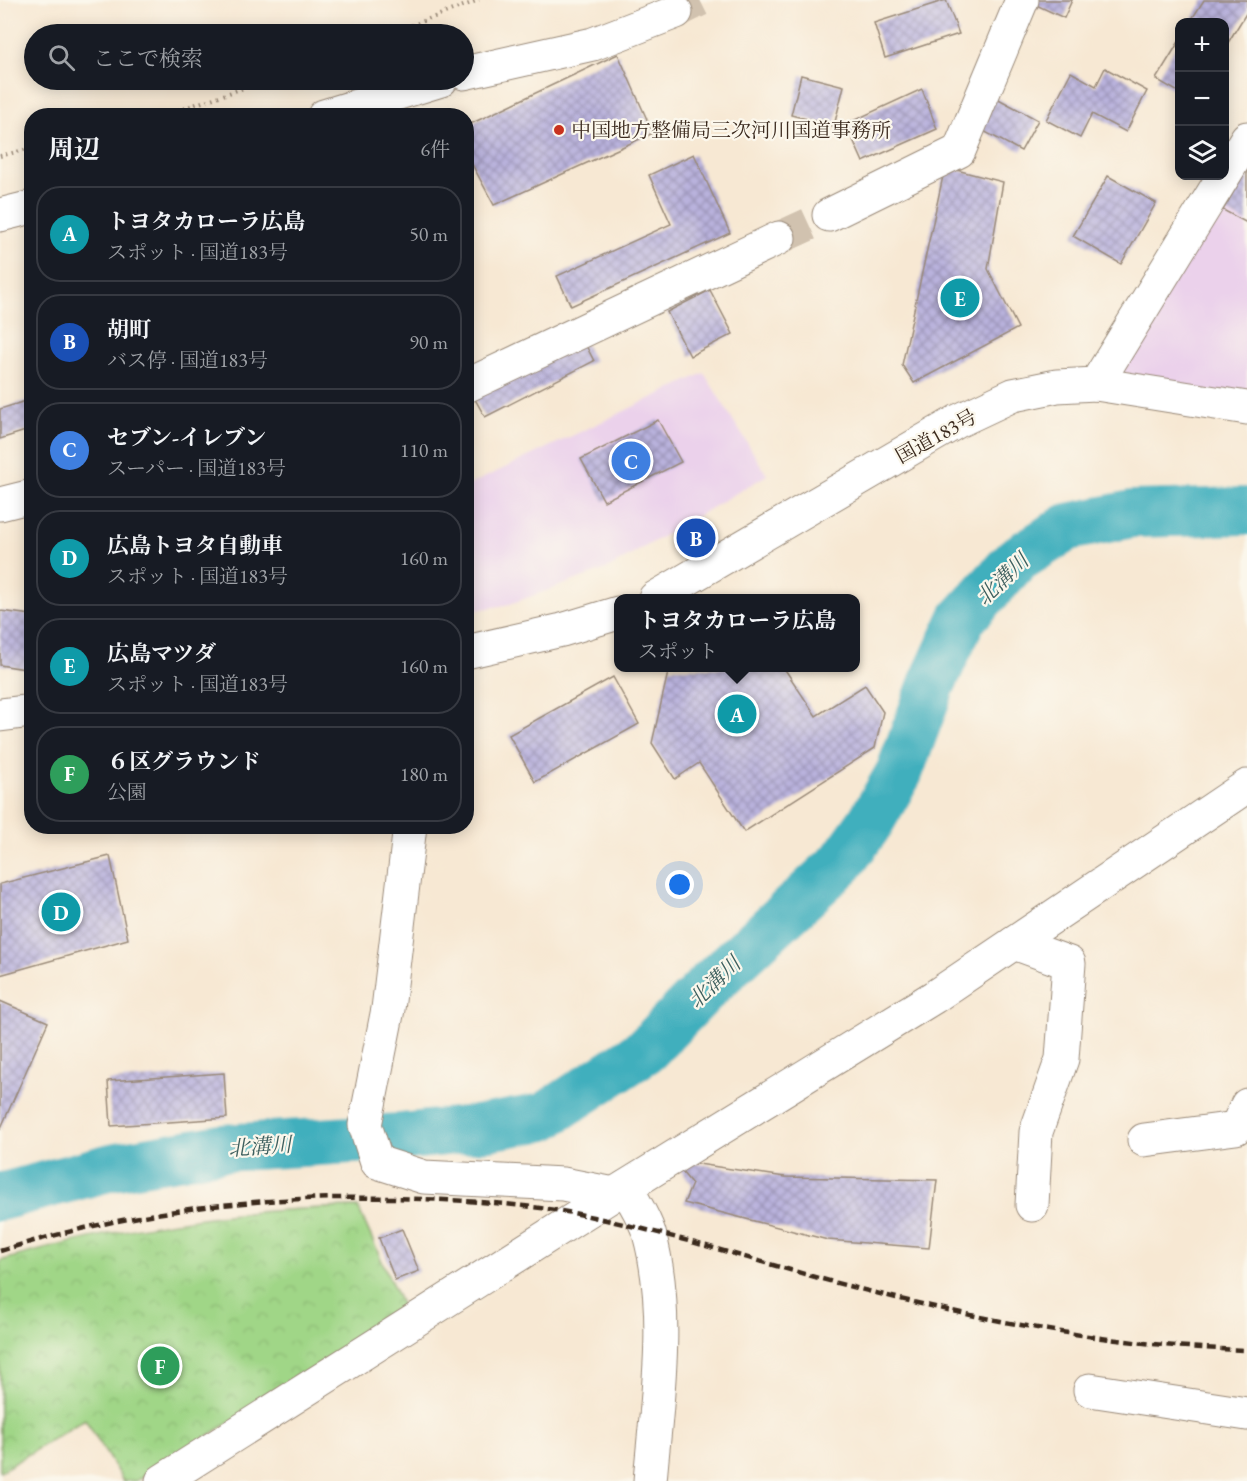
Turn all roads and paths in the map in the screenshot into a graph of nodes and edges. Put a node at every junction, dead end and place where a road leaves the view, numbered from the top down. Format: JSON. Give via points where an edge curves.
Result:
{"nodes":[{"id":1,"x":479,"y":0,"type":"edge"},
{"id":2,"x":1022,"y":0,"type":"edge"},
{"id":3,"x":676,"y":12,"type":"tunnel mouth"},
{"id":4,"x":415,"y":24,"type":"edge"},
{"id":5,"x":474,"y":71,"type":"edge"},
{"id":6,"x":238,"y":90,"type":"edge"},
{"id":7,"x":408,"y":90,"type":"edge"},
{"id":8,"x":185,"y":108,"type":"edge"},
{"id":9,"x":350,"y":108,"type":"edge"},
{"id":10,"x":1247,"y":138,"type":"edge"},
{"id":11,"x":24,"y":150,"type":"edge"},
{"id":12,"x":0,"y":156,"type":"edge"},
{"id":13,"x":24,"y":209,"type":"edge"},
{"id":14,"x":0,"y":215,"type":"edge"},
{"id":15,"x":829,"y":215,"type":"tunnel mouth"},
{"id":16,"x":779,"y":238,"type":"tunnel mouth"},
{"id":17,"x":474,"y":382,"type":"edge"},
{"id":18,"x":1096,"y":384,"type":"junction"},
{"id":19,"x":1247,"y":408,"type":"edge"},
{"id":20,"x":24,"y":498,"type":"edge"},
{"id":21,"x":0,"y":504,"type":"edge"},
{"id":22,"x":662,"y":594,"type":"edge"},
{"id":23,"x":614,"y":614,"type":"edge"},
{"id":24,"x":474,"y":650,"type":"edge"},
{"id":25,"x":24,"y":712,"type":"edge"},
{"id":26,"x":0,"y":715,"type":"edge"},
{"id":27,"x":1247,"y":786,"type":"edge"},
{"id":28,"x":409,"y":834,"type":"edge"},
{"id":29,"x":1014,"y":943,"type":"junction"},
{"id":30,"x":1247,"y":1105,"type":"edge"},
{"id":31,"x":1144,"y":1140,"type":"dead end"},
{"id":32,"x":620,"y":1190,"type":"junction"},
{"id":33,"x":1032,"y":1205,"type":"dead end"},
{"id":34,"x":1090,"y":1390,"type":"dead end"},
{"id":35,"x":1247,"y":1414,"type":"edge"},
{"id":36,"x":162,"y":1481,"type":"edge"},
{"id":37,"x":650,"y":1481,"type":"edge"}],
"edges":[{"from":1,"to":4,"type":"path"},
{"from":2,"to":15,"type":"main road","via":[[958,151]]},
{"from":3,"to":5,"type":"main road","via":[[593,44]]},
{"from":6,"to":8,"type":"path"},
{"from":7,"to":9,"type":"main road"},
{"from":10,"to":18,"type":"main road"},
{"from":11,"to":12,"type":"path"},
{"from":13,"to":14,"type":"main road"},
{"from":16,"to":17,"type":"main road"},
{"from":18,"to":19,"type":"main road","name":"国道183号"},
{"from":18,"to":22,"type":"main road","name":"国道183号","via":[[1057,386],[1013,395],[958,421]]},
{"from":20,"to":21,"type":"main road"},
{"from":23,"to":24,"type":"main road"},
{"from":25,"to":26,"type":"main road"},
{"from":27,"to":29,"type":"main road"},
{"from":28,"to":32,"type":"main road","via":[[388,1009],[365,1125],[377,1162],[424,1177]]},
{"from":29,"to":32,"type":"main road","via":[[934,997]]},
{"from":29,"to":33,"type":"main road","via":[[1069,963],[1062,1059],[1036,1132]]},
{"from":30,"to":31,"type":"main road","via":[[1236,1128]]},
{"from":32,"to":36,"type":"main road"},
{"from":32,"to":37,"type":"main road","via":[[648,1231],[657,1283],[662,1341]]},
{"from":34,"to":35,"type":"main road"}]}
